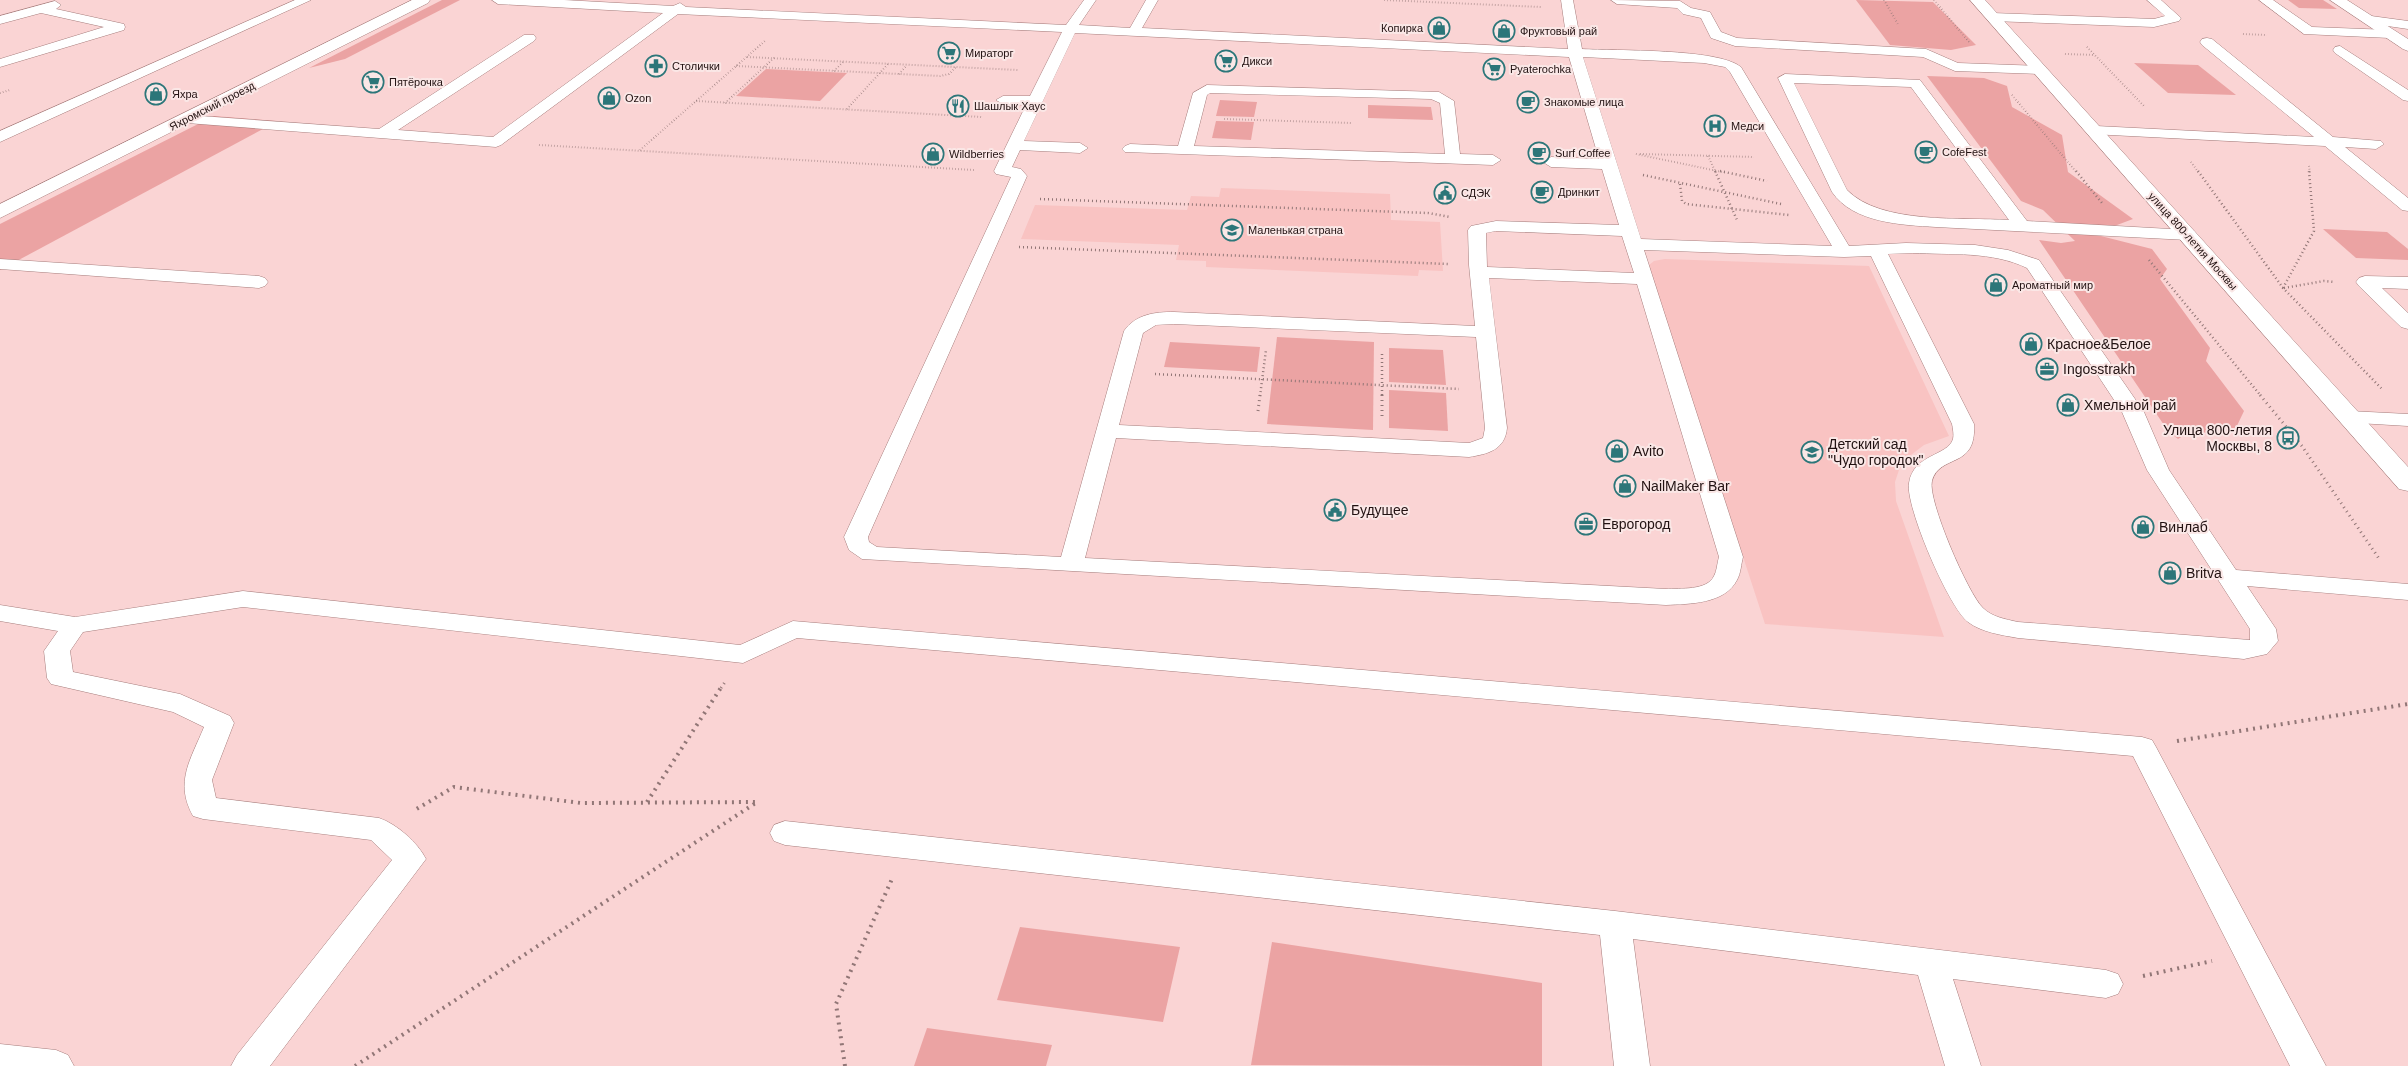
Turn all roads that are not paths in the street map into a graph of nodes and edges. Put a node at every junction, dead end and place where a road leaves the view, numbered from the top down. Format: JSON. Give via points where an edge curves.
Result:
{"nodes":[{"id":1,"x":305,"y":0,"type":"edge"},
{"id":2,"x":423,"y":0,"type":"edge"},
{"id":3,"x":498,"y":0,"type":"edge"},
{"id":4,"x":688,"y":0,"type":"edge"},
{"id":5,"x":1090,"y":0,"type":"edge"},
{"id":6,"x":1152,"y":0,"type":"edge"},
{"id":7,"x":1566,"y":0,"type":"edge"},
{"id":8,"x":1617,"y":0,"type":"edge"},
{"id":9,"x":1977,"y":0,"type":"edge"},
{"id":10,"x":2153,"y":0,"type":"edge"},
{"id":11,"x":2265,"y":0,"type":"edge"},
{"id":12,"x":2337,"y":0,"type":"edge"},
{"id":13,"x":64,"y":2,"type":"dead end"},
{"id":14,"x":41,"y":9,"type":"junction"},
{"id":15,"x":675,"y":10,"type":"junction"},
{"id":16,"x":1992,"y":17,"type":"junction"},
{"id":17,"x":0,"y":20,"type":"edge"},
{"id":18,"x":2367,"y":20,"type":"junction"},
{"id":19,"x":2408,"y":25,"type":"edge"},
{"id":20,"x":1070,"y":30,"type":"junction"},
{"id":21,"x":1134,"y":32,"type":"junction"},
{"id":22,"x":2390,"y":34,"type":"junction"},
{"id":23,"x":529,"y":38,"type":"dead end"},
{"id":24,"x":2207,"y":42,"type":"dead end"},
{"id":25,"x":2408,"y":46,"type":"edge"},
{"id":26,"x":2340,"y":50,"type":"dead end"},
{"id":27,"x":1574,"y":53,"type":"junction"},
{"id":28,"x":0,"y":63,"type":"edge"},
{"id":29,"x":2041,"y":70,"type":"junction"},
{"id":30,"x":2408,"y":97,"type":"edge"},
{"id":31,"x":1003,"y":100,"type":"dead end"},
{"id":32,"x":1036,"y":102,"type":"junction"},
{"id":33,"x":187,"y":119,"type":"junction"},
{"id":34,"x":2096,"y":131,"type":"junction"},
{"id":35,"x":383,"y":133,"type":"junction"},
{"id":36,"x":0,"y":137,"type":"edge"},
{"id":37,"x":2376,"y":144,"type":"dead end"},
{"id":38,"x":1014,"y":145,"type":"junction"},
{"id":39,"x":2332,"y":145,"type":"junction"},
{"id":40,"x":1080,"y":148,"type":"dead end"},
{"id":41,"x":1130,"y":149,"type":"dead end"},
{"id":42,"x":1186,"y":150,"type":"junction"},
{"id":43,"x":1453,"y":159,"type":"junction"},
{"id":44,"x":1493,"y":160,"type":"dead end"},
{"id":45,"x":1551,"y":162,"type":"dead end"},
{"id":46,"x":1610,"y":167,"type":"junction"},
{"id":47,"x":2408,"y":206,"type":"edge"},
{"id":48,"x":0,"y":212,"type":"edge"},
{"id":49,"x":2022,"y":226,"type":"junction"},
{"id":50,"x":2188,"y":235,"type":"junction"},
{"id":51,"x":1632,"y":238,"type":"junction"},
{"id":52,"x":1878,"y":250,"type":"junction"},
{"id":53,"x":1844,"y":252,"type":"junction"},
{"id":54,"x":0,"y":264,"type":"edge"},
{"id":55,"x":1479,"y":272,"type":"junction"},
{"id":56,"x":1645,"y":279,"type":"junction"},
{"id":57,"x":259,"y":282,"type":"dead end"},
{"id":58,"x":2408,"y":283,"type":"edge"},
{"id":59,"x":2408,"y":322,"type":"edge"},
{"id":60,"x":1486,"y":332,"type":"junction"},
{"id":61,"x":2349,"y":417,"type":"junction"},
{"id":62,"x":2408,"y":420,"type":"edge"},
{"id":63,"x":1106,"y":431,"type":"junction"},
{"id":64,"x":2408,"y":483,"type":"edge"},
{"id":65,"x":1071,"y":565,"type":"junction"},
{"id":66,"x":2228,"y":577,"type":"junction"},
{"id":67,"x":2405,"y":592,"type":"edge"},
{"id":68,"x":0,"y":613,"type":"edge"},
{"id":69,"x":75,"y":625,"type":"junction"},
{"id":70,"x":785,"y":833,"type":"dead end"},
{"id":71,"x":1615,"y":924,"type":"junction"},
{"id":72,"x":1931,"y":963,"type":"junction"},
{"id":73,"x":2106,"y":984,"type":"road end"},
{"id":74,"x":0,"y":1060,"type":"edge"},
{"id":75,"x":56,"y":1066,"type":"edge"},
{"id":76,"x":249,"y":1066,"type":"edge"},
{"id":77,"x":1632,"y":1066,"type":"edge"},
{"id":78,"x":1964,"y":1066,"type":"edge"},
{"id":79,"x":2308,"y":1066,"type":"edge"}],
"edges":[{"from":1,"to":36,"type":"lane"},
{"from":2,"to":33,"type":"main road","name":"Яхромский проезд"},
{"from":3,"to":15,"type":"lane"},
{"from":4,"to":15,"type":"lane"},
{"from":5,"to":20,"type":"lane"},
{"from":6,"to":21,"type":"lane"},
{"from":7,"to":27,"type":"lane"},
{"from":8,"to":29,"type":"lane","via":[[1680,5],[1687,11],[1706,15],[1716,34],[1735,42],[1926,53],[1955,67]]},
{"from":9,"to":16,"type":"main road","name":"улица 800-летия Москвы"},
{"from":10,"to":16,"type":"lane","via":[[2175,18],[2154,23]]},
{"from":11,"to":22,"type":"lane","via":[[2309,31]]},
{"from":12,"to":18,"type":"main road"},
{"from":13,"to":14,"type":"lane"},
{"from":14,"to":17,"type":"lane"},
{"from":14,"to":28,"type":"lane","via":[[119,27]]},
{"from":15,"to":20,"type":"lane"},
{"from":15,"to":35,"type":"lane","via":[[496,142]]},
{"from":16,"to":29,"type":"main road","name":"улица 800-летия Москвы"},
{"from":18,"to":19,"type":"lane"},
{"from":18,"to":22,"type":"main road"},
{"from":20,"to":21,"type":"lane"},
{"from":20,"to":32,"type":"lane"},
{"from":21,"to":27,"type":"lane","via":[[1238,44]]},
{"from":22,"to":25,"type":"main road"},
{"from":23,"to":35,"type":"lane"},
{"from":24,"to":39,"type":"lane"},
{"from":26,"to":30,"type":"lane"},
{"from":27,"to":46,"type":"lane"},
{"from":27,"to":53,"type":"lane","via":[[1665,63],[1704,59],[1729,64],[1736,70]]},
{"from":29,"to":34,"type":"main road","name":"улица 800-летия Москвы"},
{"from":31,"to":32,"type":"lane"},
{"from":32,"to":38,"type":"lane"},
{"from":33,"to":35,"type":"lane"},
{"from":33,"to":48,"type":"main road","name":"Яхромский проезд"},
{"from":34,"to":39,"type":"lane"},
{"from":34,"to":50,"type":"main road","name":"улица 800-летия Москвы"},
{"from":37,"to":39,"type":"lane"},
{"from":38,"to":40,"type":"lane"},
{"from":38,"to":65,"type":"lane","via":[[1002,171],[1015,172],[1019,176],[856,537],[856,545],[871,554]]},
{"from":39,"to":47,"type":"lane"},
{"from":41,"to":42,"type":"lane"},
{"from":42,"to":43,"type":"lane"},
{"from":42,"to":43,"type":"lane","via":[[1203,90],[1434,95],[1447,101]]},
{"from":43,"to":44,"type":"lane"},
{"from":45,"to":46,"type":"lane"},
{"from":46,"to":51,"type":"lane"},
{"from":49,"to":49,"type":"lane","via":[[1906,219],[1857,206],[1840,192],[1785,78],[1915,83]]},
{"from":49,"to":50,"type":"lane"},
{"from":50,"to":61,"type":"main road","name":"улица 800-летия Москвы"},
{"from":51,"to":53,"type":"lane"},
{"from":51,"to":55,"type":"lane","via":[[1496,226],[1480,228],[1476,236]]},
{"from":51,"to":56,"type":"lane"},
{"from":52,"to":53,"type":"lane"},
{"from":52,"to":66,"type":"lane","via":[[1913,248],[1966,258],[2013,255],[2033,264],[2133,412],[2158,470]]},
{"from":52,"to":66,"type":"lane","via":[[1966,435],[1959,450],[1927,466],[1918,486],[1962,600],[1973,614],[1993,625],[2018,630],[2244,650],[2258,648],[2265,641],[2262,629]]},
{"from":54,"to":57,"type":"lane"},
{"from":55,"to":56,"type":"lane"},
{"from":55,"to":60,"type":"lane"},
{"from":56,"to":65,"type":"lane","via":[[1731,557],[1724,580],[1712,589],[1666,597]]},
{"from":58,"to":59,"type":"lane","via":[[2364,282]]},
{"from":60,"to":63,"type":"lane","via":[[1174,318],[1148,320],[1134,331]]},
{"from":60,"to":63,"type":"lane","via":[[1496,437],[1481,448],[1469,450]]},
{"from":61,"to":62,"type":"lane"},
{"from":61,"to":64,"type":"main road","name":"улица 800-летия Москвы"},
{"from":63,"to":65,"type":"lane"},
{"from":66,"to":67,"type":"lane"},
{"from":68,"to":69,"type":"lane"},
{"from":69,"to":76,"type":"lane","via":[[57,651],[60,678],[180,704],[220,723],[196,780],[203,808],[379,830],[411,859]]},
{"from":69,"to":79,"type":"lane","via":[[243,599],[743,654],[793,630],[2142,747]]},
{"from":70,"to":71,"type":"lane"},
{"from":71,"to":72,"type":"lane"},
{"from":71,"to":77,"type":"lane"},
{"from":72,"to":73,"type":"lane"},
{"from":72,"to":78,"type":"lane"},
{"from":74,"to":75,"type":"lane"}]}
